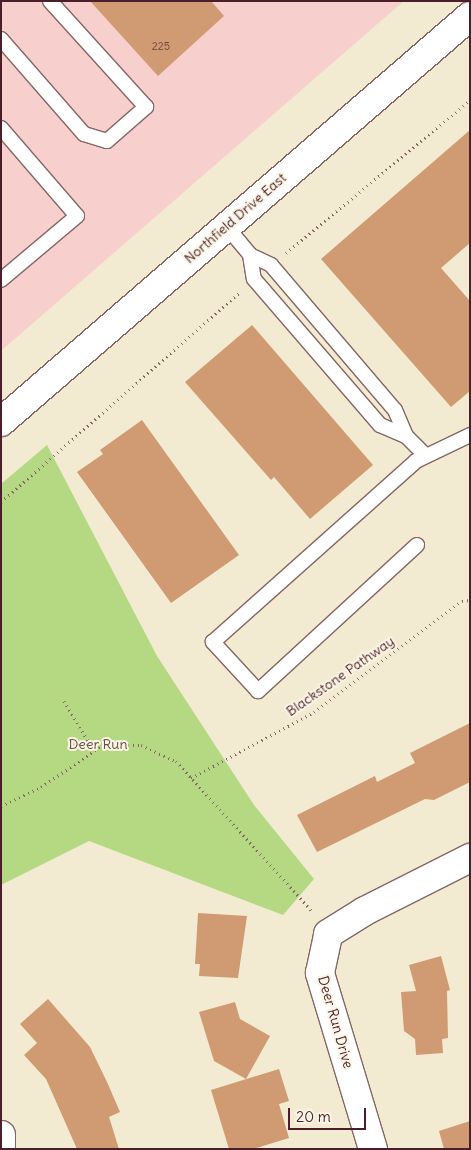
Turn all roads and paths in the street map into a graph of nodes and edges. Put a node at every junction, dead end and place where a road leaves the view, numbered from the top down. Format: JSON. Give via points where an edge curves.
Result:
{"nodes":[{"id":1,"x":50,"y":1,"type":"edge"},
{"id":2,"x":470,"y":16,"type":"edge"},
{"id":3,"x":1,"y":40,"type":"edge"},
{"id":4,"x":470,"y":100,"type":"edge"},
{"id":5,"x":1,"y":128,"type":"edge"},
{"id":6,"x":226,"y":226,"type":"junction"},
{"id":7,"x":250,"y":255,"type":"junction"},
{"id":8,"x":271,"y":265,"type":"junction"},
{"id":9,"x":254,"y":279,"type":"junction"},
{"id":10,"x":1,"y":280,"type":"edge"},
{"id":11,"x":1,"y":422,"type":"edge"},
{"id":12,"x":470,"y":435,"type":"edge"},
{"id":13,"x":406,"y":436,"type":"junction"},
{"id":14,"x":426,"y":456,"type":"junction"},
{"id":15,"x":1,"y":502,"type":"edge"},
{"id":16,"x":418,"y":545,"type":"dead end"},
{"id":17,"x":470,"y":600,"type":"edge"},
{"id":18,"x":64,"y":701,"type":"dead end"},
{"id":19,"x":94,"y":751,"type":"junction"},
{"id":20,"x":191,"y":778,"type":"junction"},
{"id":21,"x":1,"y":806,"type":"edge"},
{"id":22,"x":470,"y":858,"type":"edge"},
{"id":23,"x":328,"y":934,"type":"junction"},
{"id":24,"x":1,"y":1135,"type":"edge"},
{"id":25,"x":1,"y":1148,"type":"edge"},
{"id":26,"x":373,"y":1149,"type":"edge"}],
"edges":[{"from":1,"to":3,"type":"lane","via":[[146,107],[107,140],[84,134]]},
{"from":2,"to":6,"type":"main road","name":"Northfield Drive East"},
{"from":4,"to":8,"type":"path"},
{"from":5,"to":10,"type":"lane","via":[[77,216]]},
{"from":6,"to":7,"type":"lane"},
{"from":6,"to":11,"type":"main road","name":"Northfield Drive East"},
{"from":7,"to":8,"type":"lane"},
{"from":7,"to":9,"type":"lane"},
{"from":8,"to":13,"type":"lane","via":[[395,410]]},
{"from":9,"to":13,"type":"lane","via":[[380,426]]},
{"from":9,"to":15,"type":"path"},
{"from":12,"to":14,"type":"lane"},
{"from":13,"to":14,"type":"lane"},
{"from":14,"to":16,"type":"lane","via":[[416,461],[213,642],[258,691]]},
{"from":17,"to":20,"type":"path","name":"Blackstone Pathway","via":[[462,601],[314,712]]},
{"from":18,"to":19,"type":"path"},
{"from":19,"to":20,"type":"path","via":[[103,745],[142,745],[176,761]]},
{"from":19,"to":21,"type":"path","via":[[41,787]]},
{"from":20,"to":23,"type":"path","via":[[312,910]]},
{"from":22,"to":23,"type":"main road","via":[[365,911]]},
{"from":23,"to":26,"type":"main road","name":"Deer Run Drive","via":[[320,974]]},
{"from":24,"to":25,"type":"main road"}]}
